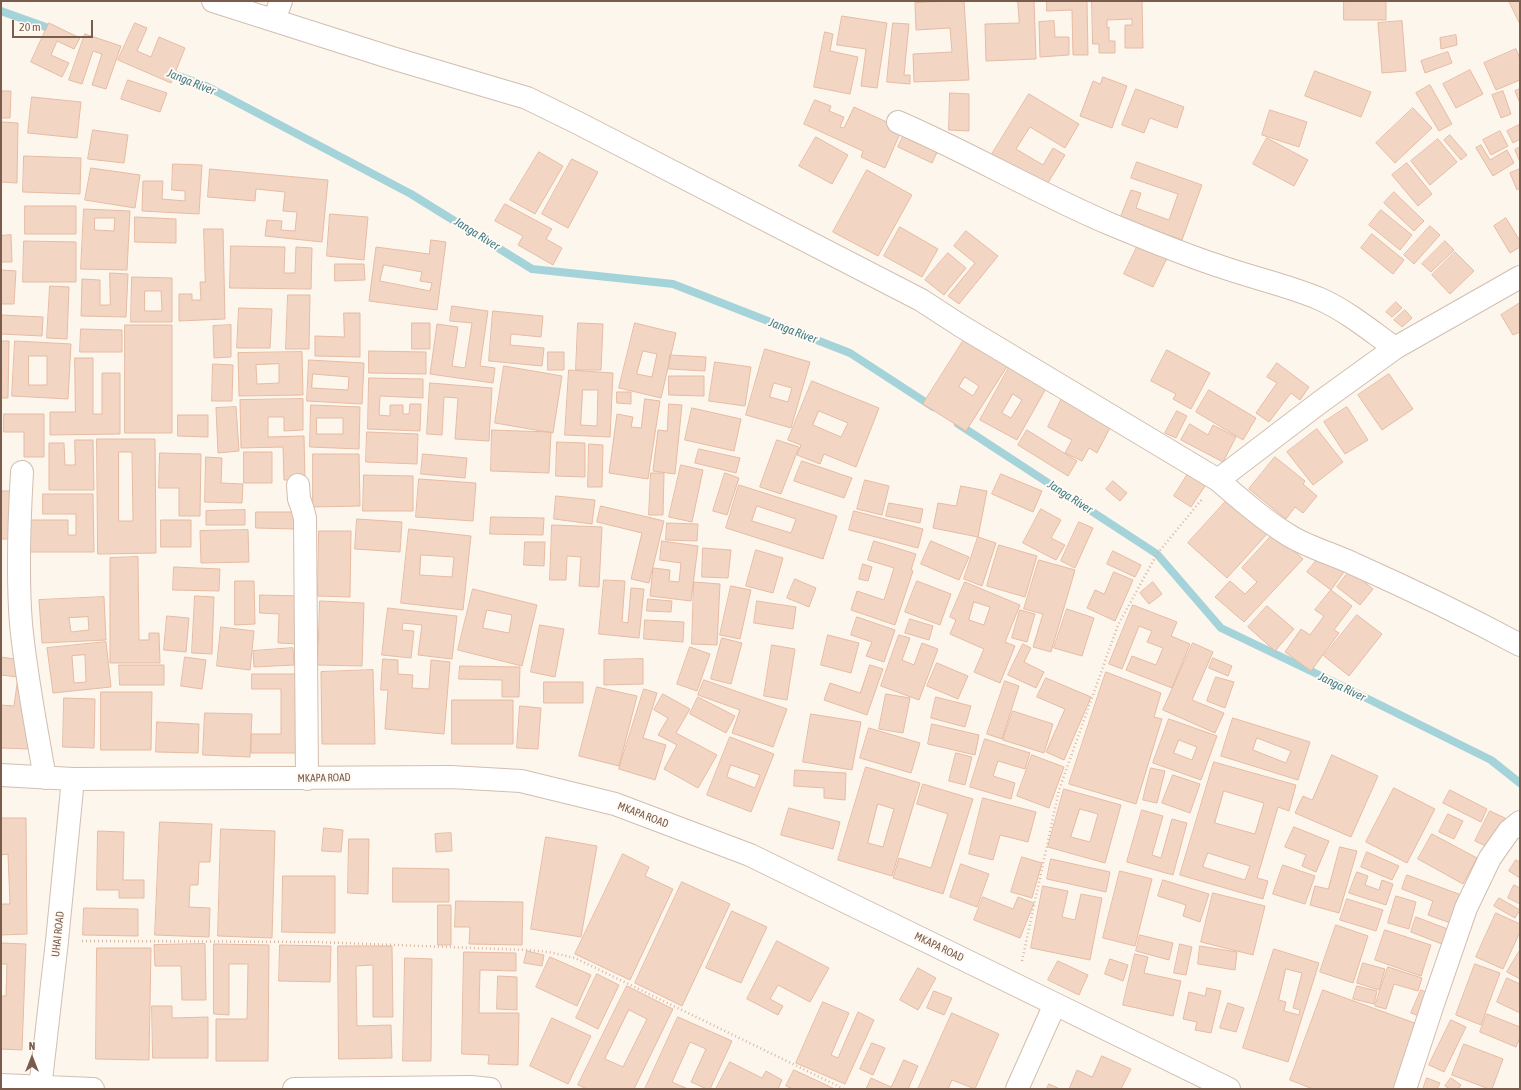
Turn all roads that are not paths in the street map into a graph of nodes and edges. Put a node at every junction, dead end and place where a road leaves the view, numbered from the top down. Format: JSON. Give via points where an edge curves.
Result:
{"nodes":[{"id":1,"x":213,"y":1,"type":"edge"},
{"id":2,"x":277,"y":10,"type":"edge"},
{"id":3,"x":898,"y":122,"type":"dead end"},
{"id":4,"x":1520,"y":277,"type":"edge"},
{"id":5,"x":1395,"y":348,"type":"junction"},
{"id":6,"x":22,"y":472,"type":"dead end"},
{"id":7,"x":1218,"y":480,"type":"junction"},
{"id":8,"x":298,"y":485,"type":"dead end"},
{"id":9,"x":1520,"y":645,"type":"edge"},
{"id":10,"x":1,"y":775,"type":"edge"},
{"id":11,"x":45,"y":778,"type":"junction"},
{"id":12,"x":307,"y":779,"type":"junction"},
{"id":13,"x":73,"y":780,"type":"junction"},
{"id":14,"x":1514,"y":827,"type":"edge"},
{"id":15,"x":1055,"y":1004,"type":"junction"},
{"id":16,"x":1,"y":1086,"type":"edge"},
{"id":17,"x":40,"y":1088,"type":"edge"},
{"id":18,"x":93,"y":1089,"type":"edge"},
{"id":19,"x":294,"y":1089,"type":"edge"},
{"id":20,"x":490,"y":1089,"type":"edge"},
{"id":21,"x":1017,"y":1089,"type":"edge"},
{"id":22,"x":1229,"y":1089,"type":"edge"},
{"id":23,"x":1405,"y":1089,"type":"edge"}],
"edges":[{"from":1,"to":2,"type":"street"},
{"from":2,"to":7,"type":"street","via":[[392,58],[526,98],[921,300],[960,326]]},
{"from":3,"to":5,"type":"street","via":[[934,137],[1033,189],[1109,224],[1220,267],[1279,284],[1320,300],[1359,321]]},
{"from":4,"to":5,"type":"street"},
{"from":5,"to":7,"type":"street"},
{"from":6,"to":11,"type":"street","via":[[18,547],[21,623]]},
{"from":7,"to":9,"type":"street","via":[[1244,503],[1290,536],[1481,624]]},
{"from":8,"to":12,"type":"street","via":[[305,518]]},
{"from":10,"to":11,"type":"street","name":"MKAPA ROAD"},
{"from":11,"to":13,"type":"street","name":"MKAPA ROAD"},
{"from":12,"to":13,"type":"street","name":"MKAPA ROAD"},
{"from":12,"to":15,"type":"street","name":"MKAPA ROAD","via":[[451,777],[521,781],[615,804],[750,855]]},
{"from":13,"to":17,"type":"street","name":"UHAI ROAD"},
{"from":14,"to":23,"type":"street","via":[[1490,858],[1466,908]]},
{"from":15,"to":21,"type":"street"},
{"from":15,"to":22,"type":"street","name":"MKAPA ROAD"},
{"from":16,"to":17,"type":"street"},
{"from":17,"to":18,"type":"street"},
{"from":19,"to":20,"type":"street"}]}
